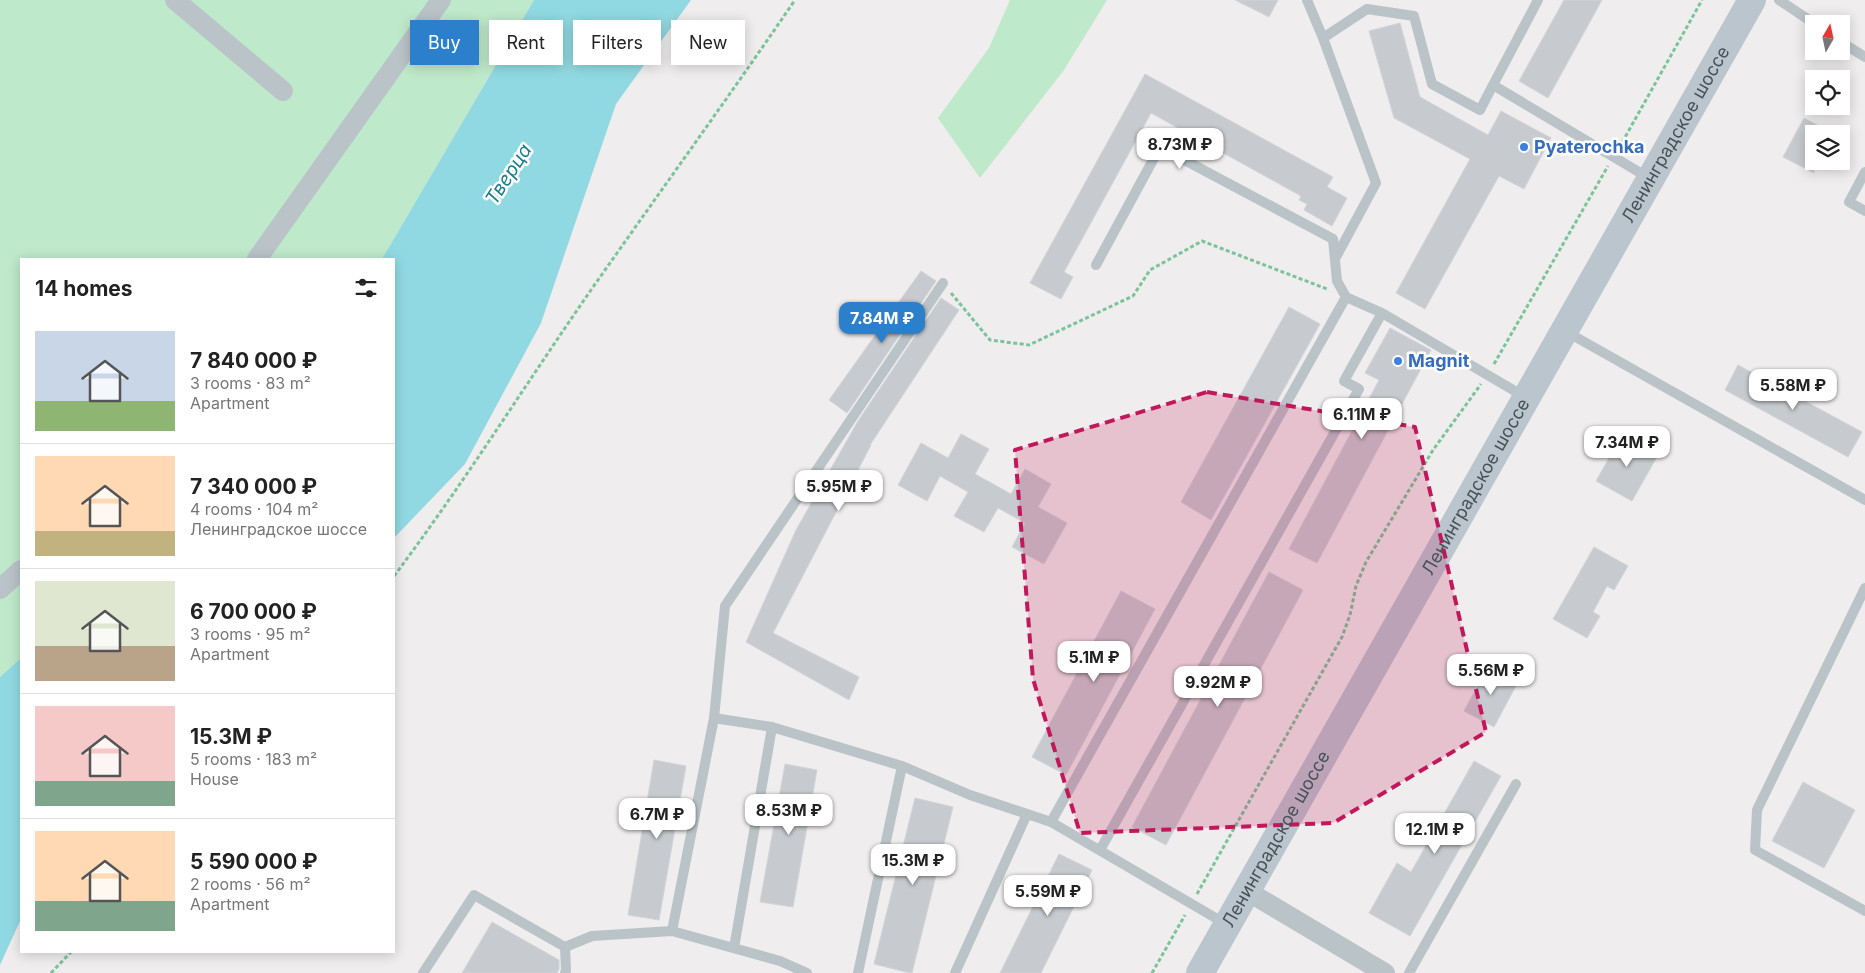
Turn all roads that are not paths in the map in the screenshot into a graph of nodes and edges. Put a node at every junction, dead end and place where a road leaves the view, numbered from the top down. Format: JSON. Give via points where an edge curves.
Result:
{"nodes":[{"id":1,"x":175,"y":0,"type":"edge"},
{"id":2,"x":441,"y":0,"type":"edge"},
{"id":3,"x":1307,"y":0,"type":"edge"},
{"id":4,"x":1538,"y":0,"type":"edge"},
{"id":5,"x":1752,"y":0,"type":"edge"},
{"id":6,"x":1780,"y":0,"type":"edge"},
{"id":7,"x":1805,"y":17,"type":"edge"},
{"id":8,"x":1323,"y":38,"type":"junction"},
{"id":9,"x":1850,"y":48,"type":"edge"},
{"id":10,"x":1865,"y":58,"type":"edge"},
{"id":11,"x":1493,"y":85,"type":"junction"},
{"id":12,"x":283,"y":91,"type":"dead end"},
{"id":13,"x":1865,"y":172,"type":"edge"},
{"id":14,"x":1650,"y":178,"type":"junction"},
{"id":15,"x":1865,"y":211,"type":"edge"},
{"id":16,"x":258,"y":258,"type":"edge"},
{"id":17,"x":1335,"y":259,"type":"junction"},
{"id":18,"x":1096,"y":265,"type":"dead end"},
{"id":19,"x":943,"y":283,"type":"road end"},
{"id":20,"x":1346,"y":297,"type":"junction"},
{"id":21,"x":1382,"y":313,"type":"junction"},
{"id":22,"x":1564,"y":331,"type":"junction"},
{"id":23,"x":1526,"y":398,"type":"junction"},
{"id":24,"x":1865,"y":500,"type":"edge"},
{"id":25,"x":20,"y":571,"type":"edge"},
{"id":26,"x":1865,"y":588,"type":"edge"},
{"id":27,"x":0,"y":589,"type":"edge"},
{"id":28,"x":714,"y":718,"type":"junction"},
{"id":29,"x":772,"y":727,"type":"junction"},
{"id":30,"x":902,"y":766,"type":"junction"},
{"id":31,"x":1516,"y":784,"type":"dead end"},
{"id":32,"x":1027,"y":814,"type":"junction"},
{"id":33,"x":1051,"y":822,"type":"junction"},
{"id":34,"x":1100,"y":850,"type":"junction"},
{"id":35,"x":1246,"y":891,"type":"junction"},
{"id":36,"x":1865,"y":911,"type":"edge"},
{"id":37,"x":1228,"y":925,"type":"junction"},
{"id":38,"x":672,"y":931,"type":"junction"},
{"id":39,"x":565,"y":947,"type":"junction"},
{"id":40,"x":734,"y":948,"type":"junction"},
{"id":41,"x":423,"y":973,"type":"edge"},
{"id":42,"x":565,"y":973,"type":"edge"},
{"id":43,"x":807,"y":973,"type":"edge"},
{"id":44,"x":858,"y":973,"type":"edge"},
{"id":45,"x":955,"y":973,"type":"edge"},
{"id":46,"x":1200,"y":973,"type":"edge"},
{"id":47,"x":1385,"y":973,"type":"edge"},
{"id":48,"x":1410,"y":973,"type":"edge"}],
"edges":[{"from":1,"to":12,"type":"street"},
{"from":2,"to":16,"type":"street"},
{"from":3,"to":8,"type":"lane"},
{"from":4,"to":11,"type":"lane"},
{"from":5,"to":14,"type":"main road","name":"Ленинградское шоссе"},
{"from":6,"to":7,"type":"lane"},
{"from":8,"to":11,"type":"lane","via":[[1367,9],[1414,16],[1432,84],[1480,110]]},
{"from":8,"to":17,"type":"lane","via":[[1376,183]]},
{"from":9,"to":10,"type":"lane"},
{"from":11,"to":14,"type":"lane"},
{"from":13,"to":15,"type":"lane","via":[[1849,202]]},
{"from":14,"to":22,"type":"main road","name":"Ленинградское шоссе"},
{"from":17,"to":18,"type":"lane","via":[[1333,239],[1160,147]]},
{"from":17,"to":20,"type":"lane","via":[[1337,281]]},
{"from":19,"to":28,"type":"lane","via":[[725,606]]},
{"from":20,"to":21,"type":"lane"},
{"from":20,"to":33,"type":"lane"},
{"from":21,"to":23,"type":"lane"},
{"from":21,"to":34,"type":"lane","via":[[1344,381],[1359,389]]},
{"from":22,"to":23,"type":"main road","name":"Ленинградское шоссе"},
{"from":22,"to":24,"type":"lane"},
{"from":23,"to":35,"type":"main road","name":"Ленинградское шоссе"},
{"from":25,"to":27,"type":"street"},
{"from":26,"to":36,"type":"lane","via":[[1757,810],[1755,850]]},
{"from":28,"to":29,"type":"lane"},
{"from":28,"to":38,"type":"lane"},
{"from":29,"to":30,"type":"lane"},
{"from":29,"to":40,"type":"lane"},
{"from":30,"to":32,"type":"lane"},
{"from":30,"to":44,"type":"lane"},
{"from":31,"to":48,"type":"lane"},
{"from":32,"to":33,"type":"lane"},
{"from":32,"to":45,"type":"lane"},
{"from":33,"to":34,"type":"lane"},
{"from":34,"to":37,"type":"lane"},
{"from":35,"to":37,"type":"main road","name":"Ленинградское шоссе"},
{"from":35,"to":47,"type":"street"},
{"from":37,"to":46,"type":"main road","name":"Ленинградское шоссе"},
{"from":38,"to":39,"type":"lane","via":[[592,936]]},
{"from":38,"to":40,"type":"lane"},
{"from":39,"to":41,"type":"lane","via":[[474,895]]},
{"from":39,"to":42,"type":"lane"},
{"from":40,"to":43,"type":"lane","via":[[780,961]]}]}
